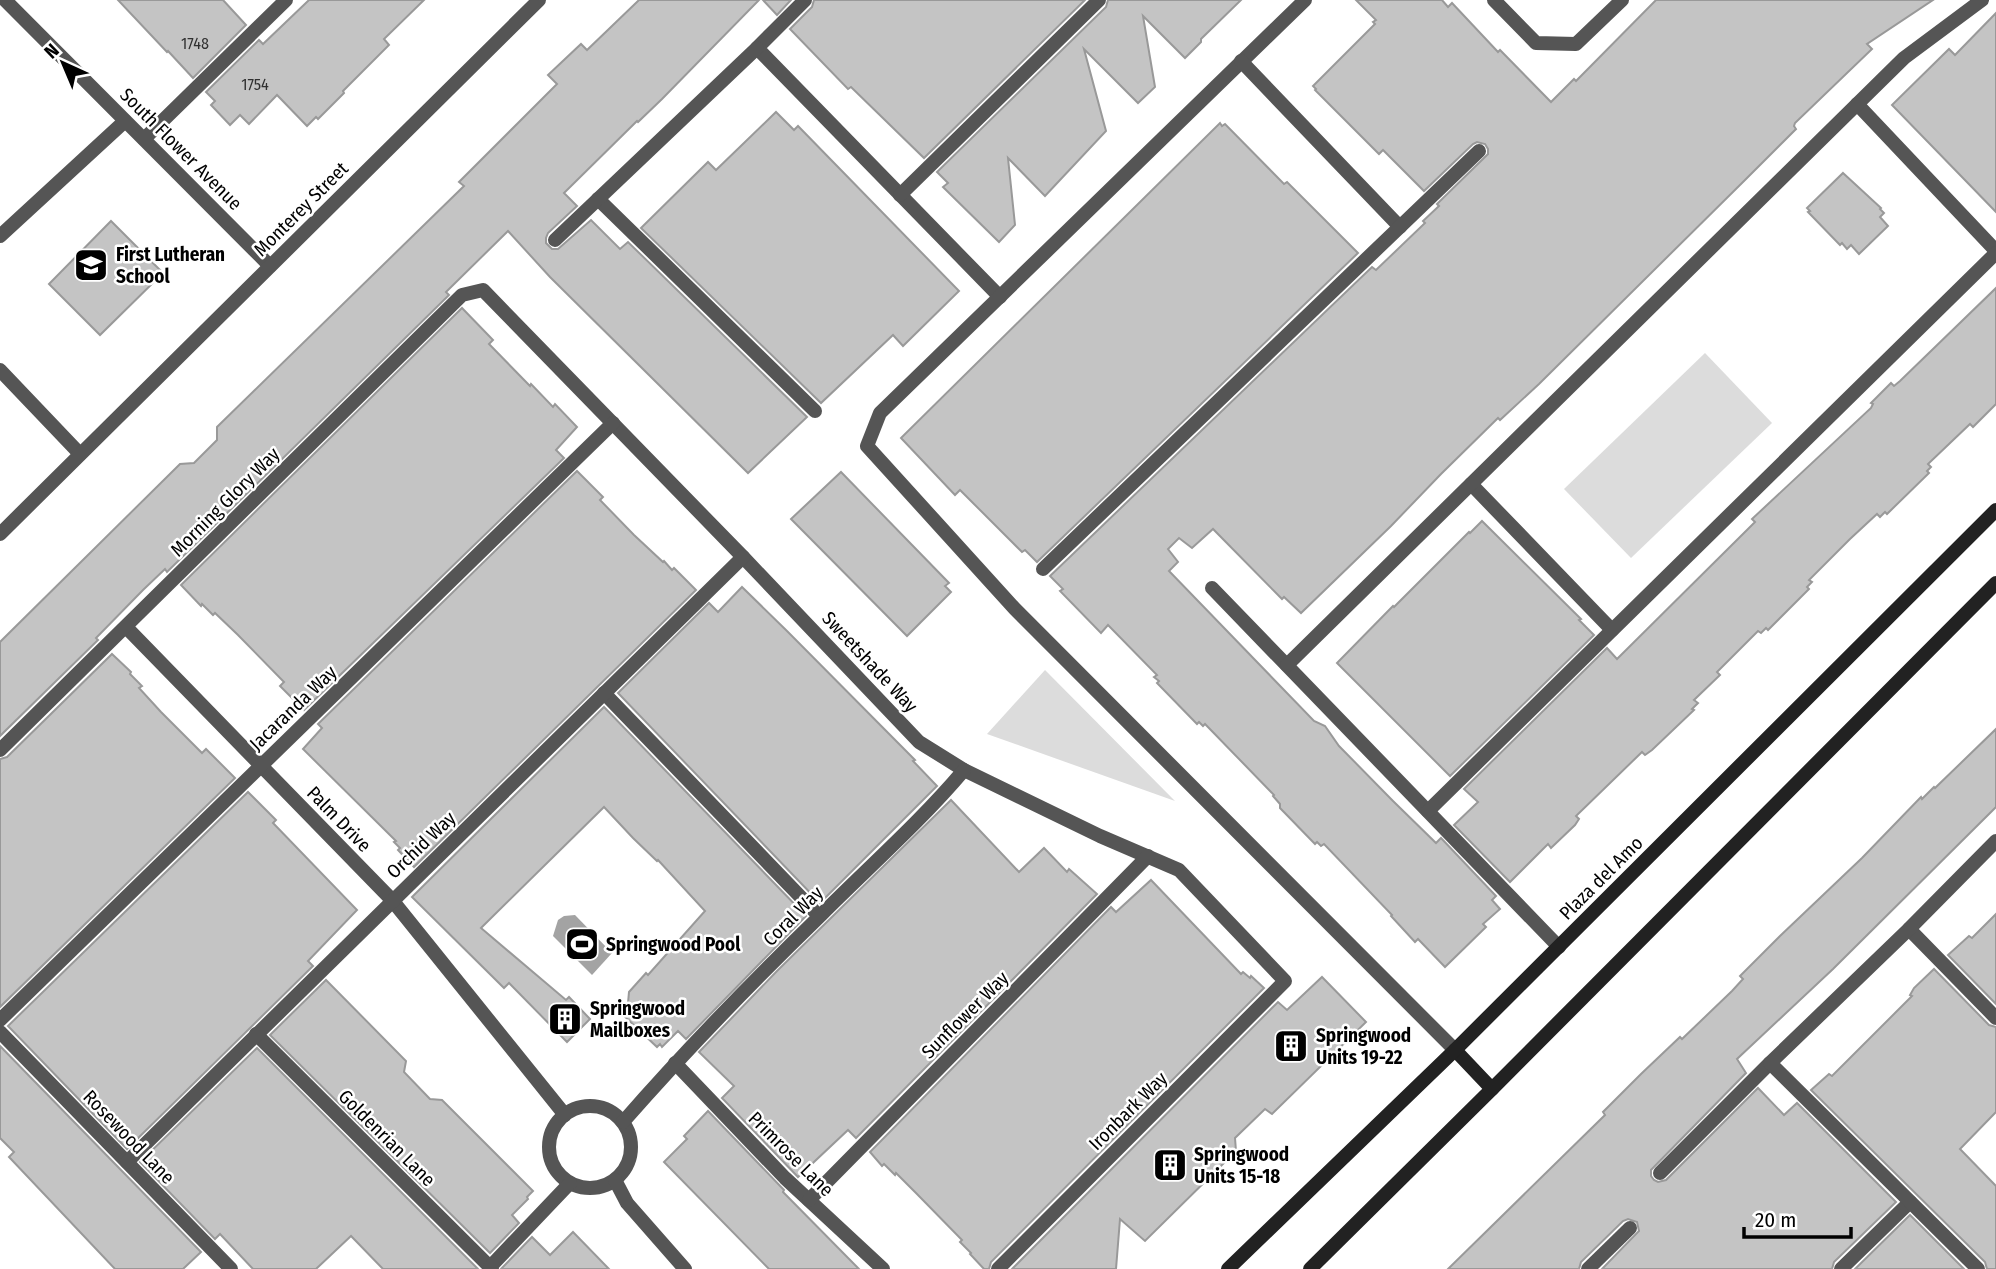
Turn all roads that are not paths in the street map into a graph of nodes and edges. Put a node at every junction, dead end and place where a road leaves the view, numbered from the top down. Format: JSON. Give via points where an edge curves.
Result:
{"nodes":[{"id":1,"x":5,"y":0,"type":"edge"},
{"id":2,"x":286,"y":0,"type":"edge"},
{"id":3,"x":539,"y":0,"type":"edge"},
{"id":4,"x":805,"y":0,"type":"edge"},
{"id":5,"x":1099,"y":0,"type":"edge"},
{"id":6,"x":1305,"y":0,"type":"edge"},
{"id":7,"x":1494,"y":0,"type":"edge"},
{"id":8,"x":1622,"y":0,"type":"edge"},
{"id":9,"x":1982,"y":0,"type":"edge"},
{"id":10,"x":757,"y":48,"type":"junction"},
{"id":11,"x":1241,"y":61,"type":"junction"},
{"id":12,"x":1857,"y":104,"type":"junction"},
{"id":13,"x":125,"y":121,"type":"junction"},
{"id":14,"x":144,"y":139,"type":"junction"},
{"id":15,"x":1479,"y":151,"type":"dead end"},
{"id":16,"x":900,"y":195,"type":"junction"},
{"id":17,"x":598,"y":199,"type":"junction"},
{"id":18,"x":1400,"y":227,"type":"junction"},
{"id":19,"x":0,"y":236,"type":"edge"},
{"id":20,"x":555,"y":240,"type":"dead end"},
{"id":21,"x":1996,"y":252,"type":"edge"},
{"id":22,"x":270,"y":267,"type":"junction"},
{"id":23,"x":482,"y":290,"type":"joint"},
{"id":24,"x":1000,"y":297,"type":"junction"},
{"id":25,"x":0,"y":370,"type":"edge"},
{"id":26,"x":816,"y":411,"type":"dead end"},
{"id":27,"x":613,"y":423,"type":"junction"},
{"id":28,"x":80,"y":454,"type":"junction"},
{"id":29,"x":1471,"y":484,"type":"junction"},
{"id":30,"x":1996,"y":510,"type":"edge"},
{"id":31,"x":0,"y":534,"type":"edge"},
{"id":32,"x":743,"y":556,"type":"junction"},
{"id":33,"x":1043,"y":569,"type":"dead end"},
{"id":34,"x":1996,"y":583,"type":"edge"},
{"id":35,"x":1212,"y":588,"type":"dead end"},
{"id":36,"x":126,"y":627,"type":"junction"},
{"id":37,"x":1612,"y":630,"type":"junction"},
{"id":38,"x":1287,"y":665,"type":"junction"},
{"id":39,"x":604,"y":693,"type":"junction"},
{"id":40,"x":0,"y":750,"type":"edge"},
{"id":41,"x":261,"y":767,"type":"junction"},
{"id":42,"x":964,"y":770,"type":"junction"},
{"id":43,"x":1428,"y":811,"type":"junction"},
{"id":44,"x":1996,"y":841,"type":"edge"},
{"id":45,"x":1148,"y":856,"type":"junction"},
{"id":46,"x":392,"y":900,"type":"junction"},
{"id":47,"x":819,"y":916,"type":"junction"},
{"id":48,"x":1909,"y":929,"type":"junction"},
{"id":49,"x":1559,"y":947,"type":"junction"},
{"id":50,"x":1285,"y":981,"type":"joint"},
{"id":51,"x":1996,"y":1018,"type":"edge"},
{"id":52,"x":0,"y":1020,"type":"edge"},
{"id":53,"x":0,"y":1032,"type":"edge"},
{"id":54,"x":256,"y":1034,"type":"junction"},
{"id":55,"x":1455,"y":1050,"type":"junction"},
{"id":56,"x":1770,"y":1062,"type":"junction"},
{"id":57,"x":675,"y":1063,"type":"junction"},
{"id":58,"x":1493,"y":1089,"type":"junction"},
{"id":59,"x":565,"y":1115,"type":"junction"},
{"id":60,"x":623,"y":1122,"type":"junction"},
{"id":61,"x":127,"y":1162,"type":"junction"},
{"id":62,"x":1660,"y":1173,"type":"dead end"},
{"id":63,"x":615,"y":1180,"type":"junction"},
{"id":64,"x":570,"y":1183,"type":"junction"},
{"id":65,"x":809,"y":1200,"type":"junction"},
{"id":66,"x":1910,"y":1202,"type":"junction"},
{"id":67,"x":1630,"y":1228,"type":"dead end"},
{"id":68,"x":491,"y":1268,"type":"edge"},
{"id":69,"x":231,"y":1269,"type":"edge"},
{"id":70,"x":685,"y":1269,"type":"edge"},
{"id":71,"x":883,"y":1269,"type":"edge"},
{"id":72,"x":998,"y":1269,"type":"edge"},
{"id":73,"x":1228,"y":1269,"type":"edge"},
{"id":74,"x":1310,"y":1269,"type":"edge"},
{"id":75,"x":1588,"y":1269,"type":"edge"},
{"id":76,"x":1841,"y":1269,"type":"edge"},
{"id":77,"x":1978,"y":1269,"type":"edge"}],
"edges":[{"from":1,"to":13,"type":"street","name":"South Flower Avenue"},
{"from":2,"to":14,"type":"street"},
{"from":3,"to":22,"type":"street","name":"Monterey Street"},
{"from":4,"to":10,"type":"street"},
{"from":5,"to":16,"type":"street"},
{"from":6,"to":11,"type":"street"},
{"from":7,"to":8,"type":"street","via":[[1536,43],[1576,44]]},
{"from":9,"to":12,"type":"street","via":[[1904,58]]},
{"from":10,"to":16,"type":"street"},
{"from":10,"to":17,"type":"street"},
{"from":11,"to":18,"type":"street"},
{"from":11,"to":24,"type":"street"},
{"from":12,"to":21,"type":"street"},
{"from":12,"to":29,"type":"street"},
{"from":13,"to":14,"type":"street","name":"South Flower Avenue"},
{"from":13,"to":19,"type":"street"},
{"from":14,"to":22,"type":"street","name":"South Flower Avenue"},
{"from":15,"to":18,"type":"street"},
{"from":16,"to":24,"type":"street"},
{"from":17,"to":20,"type":"street"},
{"from":17,"to":26,"type":"street"},
{"from":18,"to":33,"type":"street"},
{"from":21,"to":37,"type":"street"},
{"from":22,"to":28,"type":"street","name":"Monterey Street"},
{"from":23,"to":27,"type":"street","name":"Sweetshade Way"},
{"from":23,"to":36,"type":"street","name":"Morning Glory Way","via":[[462,295]]},
{"from":24,"to":55,"type":"street","via":[[880,414],[867,446],[1016,609]]},
{"from":25,"to":28,"type":"street"},
{"from":27,"to":32,"type":"street","name":"Sweetshade Way"},
{"from":27,"to":41,"type":"street","name":"Jacaranda Way"},
{"from":28,"to":31,"type":"street","name":"Monterey Street"},
{"from":29,"to":37,"type":"street"},
{"from":29,"to":38,"type":"street"},
{"from":30,"to":49,"type":"main road","name":"Plaza del Amo"},
{"from":32,"to":39,"type":"street","name":"Orchid Way"},
{"from":32,"to":42,"type":"street","name":"Sweetshade Way","via":[[919,742]]},
{"from":34,"to":58,"type":"main road"},
{"from":35,"to":38,"type":"street"},
{"from":36,"to":40,"type":"street","name":"Morning Glory Way"},
{"from":36,"to":41,"type":"street","name":"Palm Drive"},
{"from":37,"to":43,"type":"street"},
{"from":38,"to":43,"type":"street"},
{"from":39,"to":46,"type":"street","name":"Orchid Way"},
{"from":39,"to":47,"type":"street"},
{"from":41,"to":46,"type":"street","name":"Palm Drive"},
{"from":41,"to":52,"type":"street","name":"Jacaranda Way"},
{"from":42,"to":45,"type":"street","name":"Sweetshade Way"},
{"from":42,"to":47,"type":"street","name":"Coral Way"},
{"from":43,"to":49,"type":"street"},
{"from":44,"to":48,"type":"street"},
{"from":45,"to":50,"type":"street","name":"Sweetshade Way","via":[[1180,870]]},
{"from":45,"to":65,"type":"street","name":"Sunflower Way"},
{"from":46,"to":54,"type":"street","name":"Orchid Way"},
{"from":46,"to":59,"type":"street","name":"Palm Drive"},
{"from":47,"to":57,"type":"street","name":"Coral Way"},
{"from":48,"to":51,"type":"street"},
{"from":48,"to":56,"type":"street"},
{"from":49,"to":55,"type":"main road","name":"Plaza del Amo"},
{"from":50,"to":72,"type":"street","name":"Ironbark Way"},
{"from":53,"to":61,"type":"street","name":"Rosewood Lane"},
{"from":54,"to":61,"type":"street","name":"Orchid Way"},
{"from":54,"to":68,"type":"street","name":"Goldenrian Lane"},
{"from":55,"to":58,"type":"main road"},
{"from":55,"to":73,"type":"main road","name":"Plaza del Amo"},
{"from":56,"to":62,"type":"street"},
{"from":56,"to":66,"type":"street"},
{"from":57,"to":60,"type":"street","name":"Coral Way"},
{"from":57,"to":65,"type":"street","name":"Primrose Lane"},
{"from":58,"to":74,"type":"main road"},
{"from":59,"to":60,"type":"street","via":[[579,1107],[596,1106]]},
{"from":59,"to":64,"type":"street","via":[[549,1142],[558,1173]]},
{"from":60,"to":63,"type":"street","via":[[632,1152]]},
{"from":61,"to":69,"type":"street","name":"Rosewood Lane"},
{"from":63,"to":64,"type":"street","via":[[601,1187]]},
{"from":63,"to":70,"type":"street","via":[[627,1203]]},
{"from":64,"to":68,"type":"street"},
{"from":65,"to":71,"type":"street","name":"Primrose Lane"},
{"from":66,"to":76,"type":"street"},
{"from":66,"to":77,"type":"street"},
{"from":67,"to":75,"type":"street"}]}
